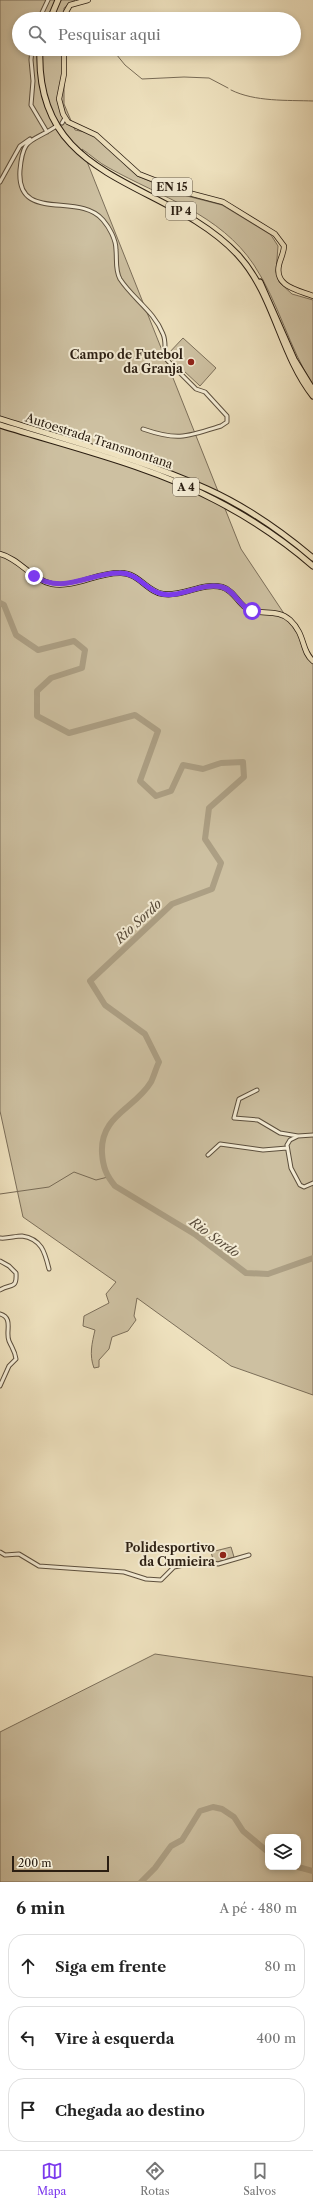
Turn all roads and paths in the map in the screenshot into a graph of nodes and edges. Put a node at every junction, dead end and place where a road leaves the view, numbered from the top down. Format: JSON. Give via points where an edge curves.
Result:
{"nodes":[{"id":1,"x":48,"y":0,"type":"edge"},
{"id":2,"x":55,"y":0,"type":"edge"},
{"id":3,"x":58,"y":0,"type":"edge"},
{"id":4,"x":88,"y":0,"type":"edge"},
{"id":5,"x":42,"y":12,"type":"edge"},
{"id":6,"x":50,"y":12,"type":"edge"},
{"id":7,"x":53,"y":12,"type":"edge"},
{"id":8,"x":66,"y":12,"type":"edge"},
{"id":9,"x":31,"y":56,"type":"edge"},
{"id":10,"x":41,"y":56,"type":"edge"},
{"id":11,"x":42,"y":56,"type":"edge"},
{"id":12,"x":64,"y":56,"type":"edge"},
{"id":13,"x":55,"y":127,"type":"dead end"},
{"id":14,"x":47,"y":132,"type":"junction"},
{"id":15,"x":33,"y":138,"type":"junction"},
{"id":16,"x":0,"y":182,"type":"edge"},
{"id":17,"x":313,"y":296,"type":"edge"},
{"id":18,"x":265,"y":300,"type":"junction"},
{"id":19,"x":313,"y":390,"type":"edge"},
{"id":20,"x":313,"y":396,"type":"edge"},
{"id":21,"x":313,"y":400,"type":"edge"},
{"id":22,"x":0,"y":419,"type":"edge"},
{"id":23,"x":0,"y":425,"type":"edge"},
{"id":24,"x":143,"y":429,"type":"dead end"},
{"id":25,"x":43,"y":436,"type":"junction"},
{"id":26,"x":0,"y":554,"type":"edge"},
{"id":27,"x":313,"y":558,"type":"edge"},
{"id":28,"x":313,"y":566,"type":"edge"},
{"id":29,"x":313,"y":661,"type":"edge"},
{"id":30,"x":257,"y":1090,"type":"dead end"},
{"id":31,"x":313,"y":1134,"type":"edge"},
{"id":32,"x":298,"y":1136,"type":"junction"},
{"id":33,"x":287,"y":1148,"type":"junction"},
{"id":34,"x":208,"y":1155,"type":"dead end"},
{"id":35,"x":313,"y":1183,"type":"edge"},
{"id":36,"x":0,"y":1238,"type":"edge"},
{"id":37,"x":0,"y":1260,"type":"edge"},
{"id":38,"x":49,"y":1269,"type":"dead end"},
{"id":39,"x":0,"y":1290,"type":"edge"},
{"id":40,"x":0,"y":1314,"type":"edge"},
{"id":41,"x":0,"y":1386,"type":"edge"},
{"id":42,"x":0,"y":1552,"type":"edge"},
{"id":43,"x":248,"y":1555,"type":"dead end"}],
"edges":[{"from":1,"to":5,"type":"street"},
{"from":2,"to":6,"type":"highway"},
{"from":3,"to":7,"type":"highway"},
{"from":4,"to":8,"type":"main road","via":[[72,4]]},
{"from":9,"to":14,"type":"street","via":[[33,81],[30,105]]},
{"from":10,"to":18,"type":"highway","number":"IP 4","via":[[39,70],[43,95],[53,119],[66,139],[94,165],[116,179],[194,218],[217,235],[239,256],[255,277]]},
{"from":11,"to":19,"type":"highway","number":"IP 4","via":[[46,94],[56,118],[68,137],[96,163],[195,216],[219,232],[241,254],[257,276],[273,306],[294,359]]},
{"from":12,"to":17,"type":"main road","number":"EN 15","via":[[64,76],[59,97],[67,120],[96,134],[139,174],[185,192],[223,202],[275,234],[284,246],[279,267],[281,279],[294,291]]},
{"from":13,"to":14,"type":"street"},
{"from":14,"to":15,"type":"street"},
{"from":15,"to":16,"type":"street","via":[[21,144]]},
{"from":15,"to":24,"type":"street","via":[[26,145],[22,155],[20,175],[24,192],[37,203],[79,207],[96,213],[102,219],[110,230],[116,248],[120,279],[145,306],[163,332],[167,344],[166,360],[196,389],[206,392],[227,416],[227,422],[221,426],[178,438]]},
{"from":18,"to":20,"type":"highway","number":"IP 4","via":[[296,370]]},
{"from":18,"to":21,"type":"highway","via":[[290,364]]},
{"from":22,"to":25,"type":"highway","name":"Autoestrada Transmontana","number":"A 4"},
{"from":23,"to":25,"type":"highway","name":"Autoestrada Transmontana","number":"A 4"},
{"from":25,"to":27,"type":"highway","name":"Autoestrada Transmontana","number":"A 4","via":[[114,455],[207,489],[271,526]]},
{"from":25,"to":28,"type":"highway","name":"Autoestrada Transmontana","number":"A 4","via":[[150,473],[214,499],[268,532]]},
{"from":26,"to":29,"type":"main road","via":[[40,580],[53,584],[69,584],[121,573],[136,578],[154,592],[163,595],[204,587],[223,588],[231,592],[249,610],[281,614],[287,618],[300,631],[307,653]]},
{"from":30,"to":32,"type":"street","via":[[239,1099],[235,1118],[258,1120],[281,1133]]},
{"from":31,"to":32,"type":"street"},
{"from":32,"to":33,"type":"street","via":[[290,1141]]},
{"from":33,"to":34,"type":"street","via":[[263,1150],[220,1144]]},
{"from":33,"to":35,"type":"street","via":[[291,1168],[300,1185],[303,1187]]},
{"from":36,"to":38,"type":"street","via":[[21,1236],[34,1240],[44,1249]]},
{"from":37,"to":39,"type":"street","via":[[16,1273],[16,1282],[14,1286]]},
{"from":40,"to":41,"type":"street","via":[[9,1323],[8,1340],[14,1349],[16,1359],[9,1366]]},
{"from":42,"to":43,"type":"street","via":[[5,1555],[19,1554],[39,1566],[124,1572],[146,1579],[161,1580],[174,1567],[202,1562],[218,1564]]}]}
